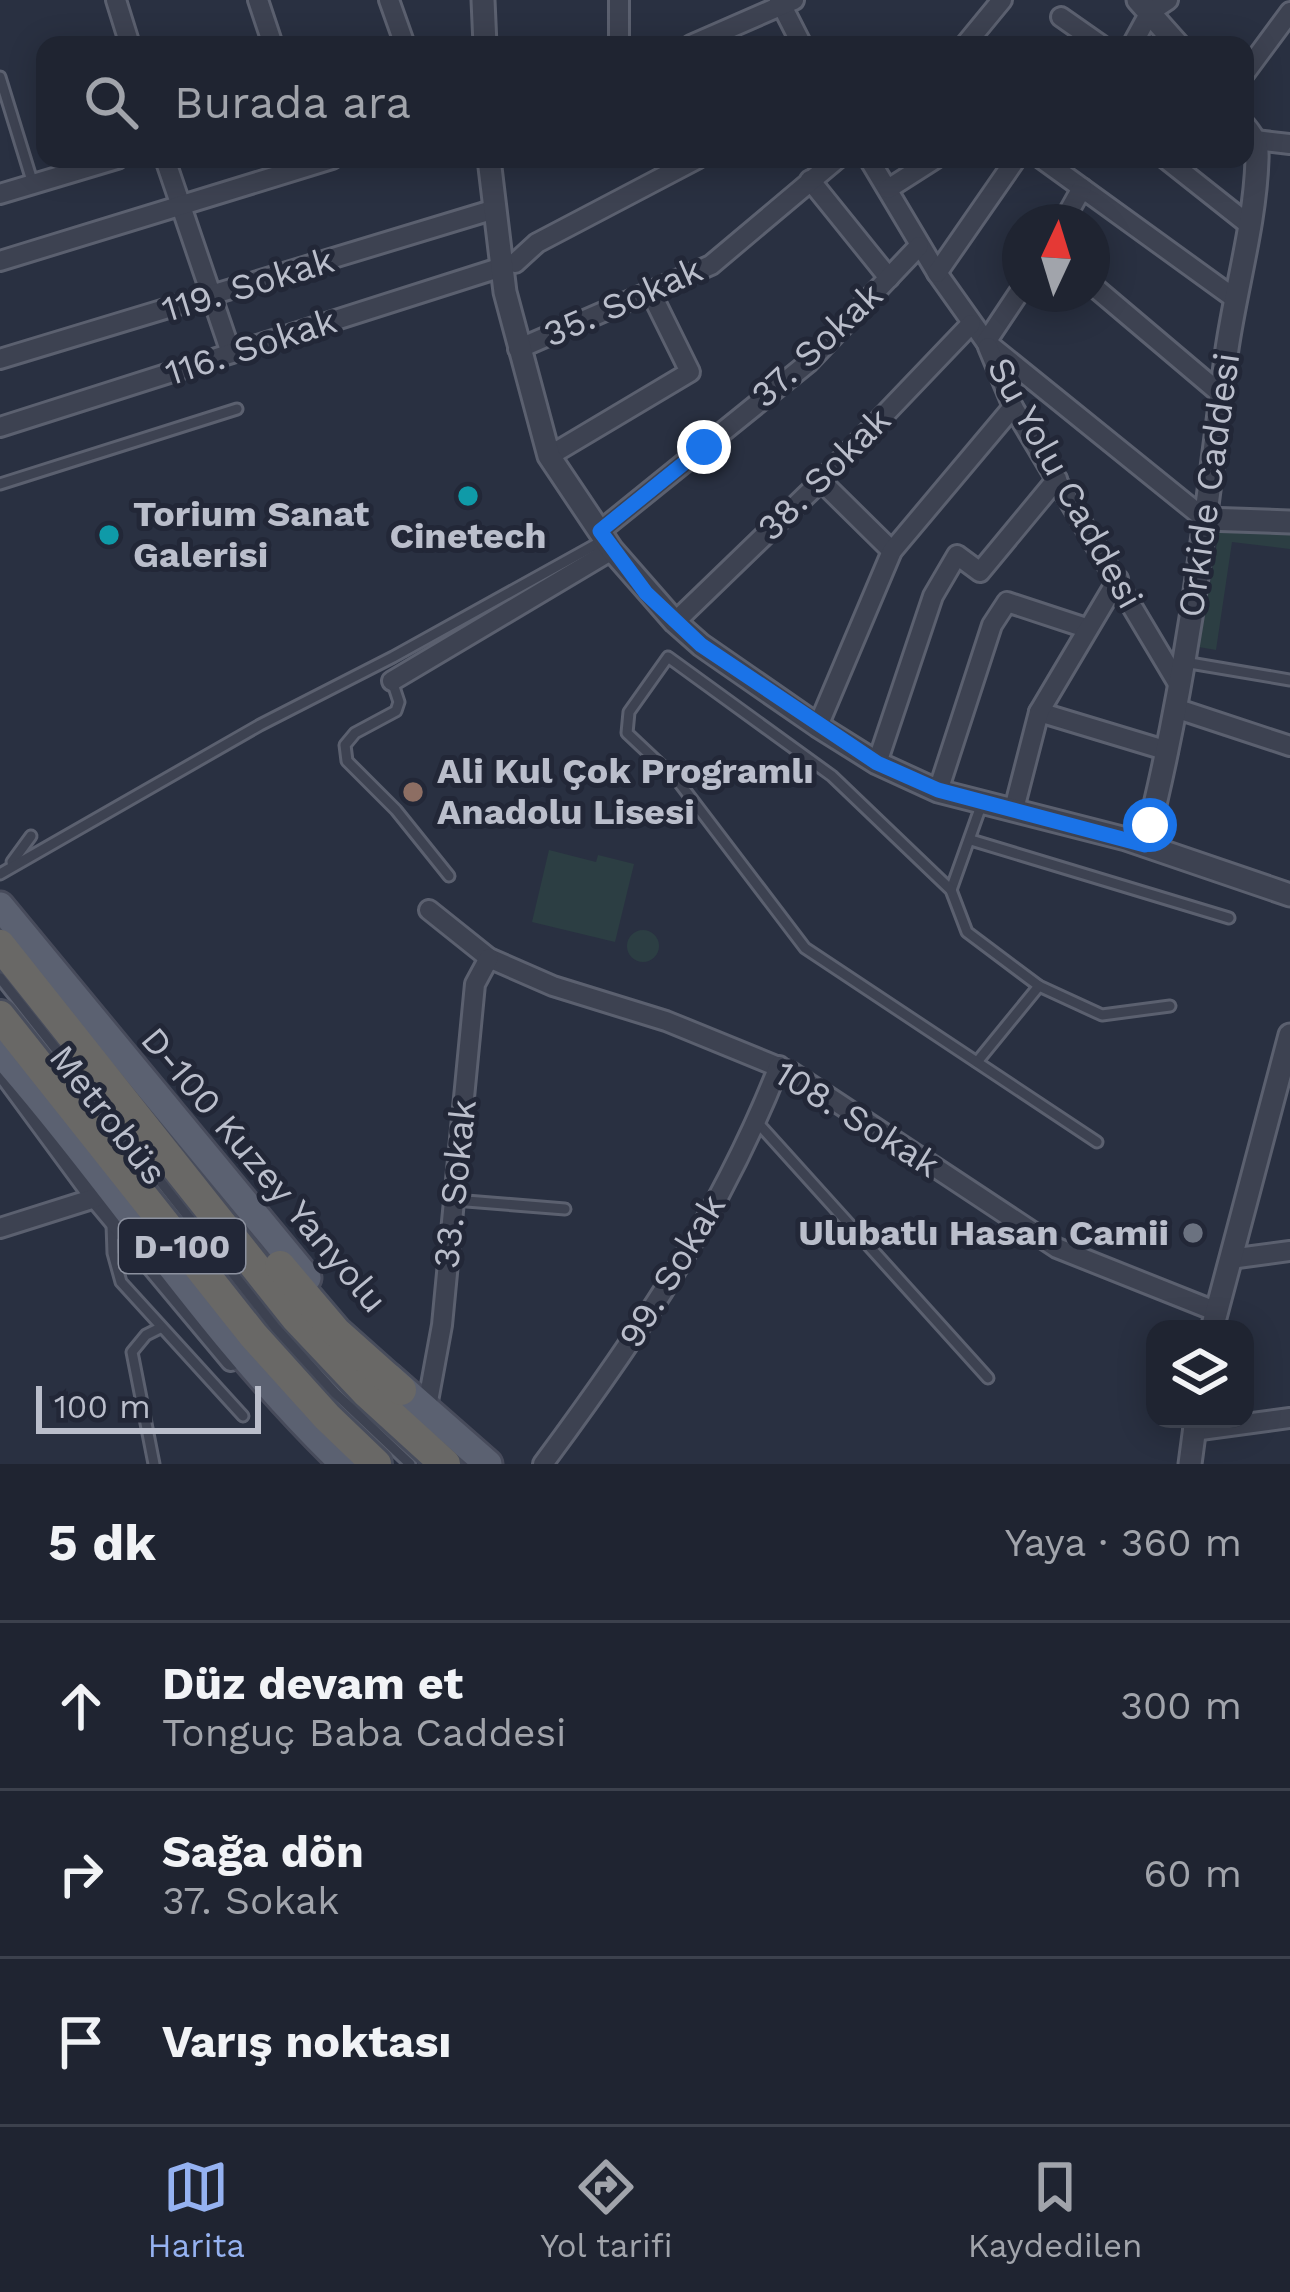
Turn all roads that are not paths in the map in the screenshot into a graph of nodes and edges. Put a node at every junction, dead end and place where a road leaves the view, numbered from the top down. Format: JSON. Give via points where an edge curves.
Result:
{"nodes":[{"id":1,"x":116,"y":0,"type":"edge"},
{"id":2,"x":258,"y":0,"type":"edge"},
{"id":3,"x":389,"y":0,"type":"edge"},
{"id":4,"x":483,"y":0,"type":"edge"},
{"id":5,"x":619,"y":0,"type":"edge"},
{"id":6,"x":1002,"y":0,"type":"edge"},
{"id":7,"x":785,"y":2,"type":"edge"},
{"id":8,"x":1152,"y":4,"type":"edge"},
{"id":9,"x":1290,"y":12,"type":"edge"},
{"id":10,"x":1061,"y":17,"type":"dead end"},
{"id":11,"x":127,"y":36,"type":"edge"},
{"id":12,"x":271,"y":36,"type":"edge"},
{"id":13,"x":402,"y":36,"type":"edge"},
{"id":14,"x":481,"y":36,"type":"edge"},
{"id":15,"x":620,"y":36,"type":"edge"},
{"id":16,"x":711,"y":36,"type":"edge"},
{"id":17,"x":798,"y":36,"type":"edge"},
{"id":18,"x":975,"y":36,"type":"edge"},
{"id":19,"x":1088,"y":36,"type":"edge"},
{"id":20,"x":1136,"y":36,"type":"edge"},
{"id":21,"x":1172,"y":36,"type":"edge"},
{"id":22,"x":1254,"y":61,"type":"edge"},
{"id":23,"x":0,"y":77,"type":"edge"},
{"id":24,"x":1254,"y":134,"type":"edge"},
{"id":25,"x":1290,"y":144,"type":"edge"},
{"id":26,"x":1254,"y":145,"type":"edge"},
{"id":27,"x":87,"y":168,"type":"edge"},
{"id":28,"x":167,"y":168,"type":"edge"},
{"id":29,"x":303,"y":168,"type":"edge"},
{"id":30,"x":490,"y":168,"type":"edge"},
{"id":31,"x":503,"y":168,"type":"edge"},
{"id":32,"x":680,"y":168,"type":"edge"},
{"id":33,"x":825,"y":168,"type":"edge"},
{"id":34,"x":875,"y":168,"type":"edge"},
{"id":35,"x":921,"y":168,"type":"edge"},
{"id":36,"x":1010,"y":168,"type":"edge"},
{"id":37,"x":1054,"y":168,"type":"edge"},
{"id":38,"x":1177,"y":168,"type":"edge"},
{"id":39,"x":810,"y":180,"type":"junction"},
{"id":40,"x":33,"y":184,"type":"junction"},
{"id":41,"x":1082,"y":188,"type":"junction"},
{"id":42,"x":888,"y":189,"type":"junction"},
{"id":43,"x":0,"y":194,"type":"edge"},
{"id":44,"x":1073,"y":204,"type":"edge"},
{"id":45,"x":178,"y":206,"type":"junction"},
{"id":46,"x":495,"y":209,"type":"junction"},
{"id":47,"x":1248,"y":224,"type":"junction"},
{"id":48,"x":920,"y":246,"type":"junction"},
{"id":49,"x":0,"y":261,"type":"edge"},
{"id":50,"x":508,"y":265,"type":"junction"},
{"id":51,"x":937,"y":273,"type":"junction"},
{"id":52,"x":889,"y":278,"type":"junction"},
{"id":53,"x":650,"y":291,"type":"junction"},
{"id":54,"x":209,"y":298,"type":"junction"},
{"id":55,"x":1234,"y":298,"type":"junction"},
{"id":56,"x":1110,"y":300,"type":"edge"},
{"id":57,"x":1006,"y":312,"type":"edge"},
{"id":58,"x":971,"y":324,"type":"junction"},
{"id":59,"x":986,"y":342,"type":"junction"},
{"id":60,"x":518,"y":349,"type":"junction"},
{"id":61,"x":231,"y":353,"type":"junction"},
{"id":62,"x":0,"y":359,"type":"edge"},
{"id":63,"x":1222,"y":395,"type":"junction"},
{"id":64,"x":1013,"y":407,"type":"junction"},
{"id":65,"x":237,"y":410,"type":"dead end"},
{"id":66,"x":0,"y":427,"type":"edge"},
{"id":67,"x":549,"y":456,"type":"junction"},
{"id":68,"x":1058,"y":479,"type":"junction"},
{"id":69,"x":820,"y":481,"type":"junction"},
{"id":70,"x":0,"y":484,"type":"edge"},
{"id":71,"x":1205,"y":519,"type":"junction"},
{"id":72,"x":1290,"y":522,"type":"edge"},
{"id":73,"x":606,"y":540,"type":"junction"},
{"id":74,"x":892,"y":551,"type":"junction"},
{"id":75,"x":1118,"y":579,"type":"junction"},
{"id":76,"x":675,"y":622,"type":"junction"},
{"id":77,"x":1086,"y":628,"type":"junction"},
{"id":78,"x":1184,"y":662,"type":"junction"},
{"id":79,"x":1290,"y":680,"type":"edge"},
{"id":80,"x":392,"y":681,"type":"joint"},
{"id":81,"x":1178,"y":698,"type":"junction"},
{"id":82,"x":1039,"y":712,"type":"junction"},
{"id":83,"x":818,"y":726,"type":"junction"},
{"id":84,"x":1290,"y":746,"type":"edge"},
{"id":85,"x":1168,"y":751,"type":"junction"},
{"id":86,"x":877,"y":763,"type":"junction"},
{"id":87,"x":938,"y":790,"type":"junction"},
{"id":88,"x":982,"y":803,"type":"junction"},
{"id":89,"x":1015,"y":809,"type":"junction"},
{"id":90,"x":31,"y":836,"type":"dead end"},
{"id":91,"x":970,"y":840,"type":"junction"},
{"id":92,"x":1145,"y":845,"type":"junction"},
{"id":93,"x":2,"y":872,"type":"edge"},
{"id":94,"x":449,"y":876,"type":"dead end"},
{"id":95,"x":951,"y":890,"type":"junction"},
{"id":96,"x":1290,"y":895,"type":"edge"},
{"id":97,"x":0,"y":907,"type":"edge"},
{"id":98,"x":429,"y":910,"type":"dead end"},
{"id":99,"x":1229,"y":917,"type":"dead end"},
{"id":100,"x":0,"y":945,"type":"edge"},
{"id":101,"x":489,"y":958,"type":"junction"},
{"id":102,"x":0,"y":977,"type":"edge"},
{"id":103,"x":1039,"y":986,"type":"junction"},
{"id":104,"x":1170,"y":1006,"type":"dead end"},
{"id":105,"x":0,"y":1016,"type":"edge"},
{"id":106,"x":1290,"y":1035,"type":"edge"},
{"id":107,"x":0,"y":1052,"type":"edge"},
{"id":108,"x":87,"y":1053,"type":"junction"},
{"id":109,"x":977,"y":1062,"type":"junction"},
{"id":110,"x":779,"y":1066,"type":"junction"},
{"id":111,"x":0,"y":1069,"type":"edge"},
{"id":112,"x":757,"y":1122,"type":"junction"},
{"id":113,"x":1097,"y":1142,"type":"dead end"},
{"id":114,"x":94,"y":1198,"type":"junction"},
{"id":115,"x":454,"y":1200,"type":"junction"},
{"id":116,"x":565,"y":1209,"type":"dead end"},
{"id":117,"x":111,"y":1219,"type":"junction"},
{"id":118,"x":0,"y":1228,"type":"edge"},
{"id":119,"x":1290,"y":1251,"type":"edge"},
{"id":120,"x":1230,"y":1259,"type":"junction"},
{"id":121,"x":1213,"y":1320,"type":"edge"},
{"id":122,"x":160,"y":1328,"type":"junction"},
{"id":123,"x":988,"y":1378,"type":"dead end"},
{"id":124,"x":401,"y":1390,"type":"junction"},
{"id":125,"x":426,"y":1412,"type":"junction"},
{"id":126,"x":243,"y":1416,"type":"dead end"},
{"id":127,"x":1290,"y":1418,"type":"edge"},
{"id":128,"x":1254,"y":1421,"type":"edge"},
{"id":129,"x":303,"y":1426,"type":"junction"},
{"id":130,"x":1194,"y":1428,"type":"edge"},
{"id":131,"x":154,"y":1464,"type":"edge"},
{"id":132,"x":344,"y":1464,"type":"edge"},
{"id":133,"x":376,"y":1464,"type":"edge"},
{"id":134,"x":410,"y":1464,"type":"edge"},
{"id":135,"x":446,"y":1464,"type":"edge"},
{"id":136,"x":488,"y":1464,"type":"edge"},
{"id":137,"x":543,"y":1464,"type":"edge"},
{"id":138,"x":1190,"y":1464,"type":"edge"}],
"edges":[{"from":1,"to":11,"type":"street"},
{"from":2,"to":12,"type":"street"},
{"from":3,"to":13,"type":"street"},
{"from":4,"to":14,"type":"street"},
{"from":5,"to":15,"type":"street"},
{"from":6,"to":18,"type":"street"},
{"from":7,"to":16,"type":"street"},
{"from":7,"to":17,"type":"street"},
{"from":8,"to":20,"type":"street"},
{"from":8,"to":21,"type":"street"},
{"from":9,"to":22,"type":"street"},
{"from":10,"to":19,"type":"street"},
{"from":23,"to":40,"type":"lane"},
{"from":24,"to":25,"type":"street"},
{"from":26,"to":47,"type":"street","name":"Orkide Caddesi"},
{"from":27,"to":40,"type":"street"},
{"from":28,"to":45,"type":"street"},
{"from":29,"to":45,"type":"street"},
{"from":30,"to":46,"type":"street"},
{"from":31,"to":50,"type":"street"},
{"from":32,"to":50,"type":"street","name":"116. Sokak"},
{"from":33,"to":39,"type":"street","name":"35. Sokak"},
{"from":34,"to":42,"type":"street"},
{"from":35,"to":42,"type":"street"},
{"from":36,"to":51,"type":"street"},
{"from":37,"to":41,"type":"street"},
{"from":38,"to":47,"type":"street"},
{"from":39,"to":52,"type":"street"},
{"from":39,"to":53,"type":"street","name":"35. Sokak","via":[[711,266]]},
{"from":40,"to":43,"type":"street"},
{"from":41,"to":44,"type":"street"},
{"from":41,"to":55,"type":"street"},
{"from":42,"to":48,"type":"street"},
{"from":45,"to":49,"type":"street"},
{"from":45,"to":54,"type":"street"},
{"from":46,"to":50,"type":"street"},
{"from":46,"to":54,"type":"street","name":"119. Sokak"},
{"from":47,"to":55,"type":"street","name":"Orkide Caddesi"},
{"from":48,"to":51,"type":"street"},
{"from":48,"to":52,"type":"street","name":"37. Sokak"},
{"from":50,"to":60,"type":"street"},
{"from":50,"to":61,"type":"street","name":"116. Sokak"},
{"from":51,"to":58,"type":"street"},
{"from":52,"to":73,"type":"street","name":"37. Sokak","via":[[808,362]]},
{"from":53,"to":60,"type":"street","name":"35. Sokak"},
{"from":53,"to":67,"type":"street","via":[[690,372]]},
{"from":54,"to":61,"type":"street"},
{"from":54,"to":62,"type":"street","name":"119. Sokak"},
{"from":55,"to":63,"type":"street","name":"Orkide Caddesi"},
{"from":56,"to":63,"type":"street"},
{"from":57,"to":59,"type":"street"},
{"from":58,"to":59,"type":"street"},
{"from":58,"to":69,"type":"street","name":"38. Sokak"},
{"from":59,"to":64,"type":"street","name":"Su Yolu Caddesi"},
{"from":59,"to":71,"type":"street"},
{"from":60,"to":67,"type":"street"},
{"from":61,"to":66,"type":"street","name":"116. Sokak"},
{"from":63,"to":71,"type":"street","name":"Orkide Caddesi"},
{"from":64,"to":68,"type":"street","name":"Su Yolu Caddesi"},
{"from":64,"to":74,"type":"street"},
{"from":65,"to":70,"type":"lane"},
{"from":67,"to":73,"type":"street"},
{"from":68,"to":75,"type":"street","name":"Su Yolu Caddesi"},
{"from":68,"to":86,"type":"street","via":[[980,572],[957,555],[934,596]]},
{"from":69,"to":74,"type":"street"},
{"from":69,"to":76,"type":"street","name":"38. Sokak"},
{"from":71,"to":72,"type":"street"},
{"from":71,"to":78,"type":"street","name":"Orkide Caddesi"},
{"from":73,"to":76,"type":"street"},
{"from":73,"to":80,"type":"street","name":"37. Sokak"},
{"from":73,"to":93,"type":"lane"},
{"from":74,"to":83,"type":"street"},
{"from":75,"to":77,"type":"street"},
{"from":75,"to":81,"type":"street","name":"Su Yolu Caddesi"},
{"from":76,"to":83,"type":"street"},
{"from":77,"to":82,"type":"street"},
{"from":77,"to":87,"type":"street","via":[[1007,602],[992,625]]},
{"from":78,"to":79,"type":"lane"},
{"from":78,"to":81,"type":"street","name":"Orkide Caddesi"},
{"from":80,"to":94,"type":"lane","via":[[396,711],[355,733],[345,745],[347,761]]},
{"from":81,"to":84,"type":"street"},
{"from":81,"to":85,"type":"street","name":"Orkide Caddesi"},
{"from":82,"to":85,"type":"street"},
{"from":82,"to":89,"type":"street"},
{"from":83,"to":86,"type":"street"},
{"from":85,"to":92,"type":"street","name":"Orkide Caddesi"},
{"from":86,"to":87,"type":"street"},
{"from":87,"to":88,"type":"street"},
{"from":88,"to":89,"type":"street"},
{"from":88,"to":91,"type":"lane"},
{"from":89,"to":92,"type":"street"},
{"from":90,"to":93,"type":"lane"},
{"from":91,"to":95,"type":"lane"},
{"from":91,"to":99,"type":"lane"},
{"from":92,"to":96,"type":"street"},
{"from":95,"to":103,"type":"lane","via":[[967,932]]},
{"from":95,"to":109,"type":"lane","via":[[832,776],[668,657],[629,712],[627,733],[678,782],[805,948]]},
{"from":97,"to":124,"type":"main road","name":"D-100 Kuzey Yanyolu"},
{"from":98,"to":101,"type":"street","name":"108. Sokak"},
{"from":100,"to":108,"type":"highway","number":"D-100"},
{"from":101,"to":110,"type":"street","name":"108. Sokak"},
{"from":101,"to":115,"type":"street","name":"33. Sokak","via":[[475,984]]},
{"from":102,"to":134,"type":"lane","name":"Metrobüs","via":[[275,1328]]},
{"from":103,"to":104,"type":"lane","via":[[1102,1015]]},
{"from":103,"to":109,"type":"lane"},
{"from":105,"to":133,"type":"highway","number":"D-100","via":[[253,1335]]},
{"from":106,"to":120,"type":"street"},
{"from":107,"to":129,"type":"main road"},
{"from":108,"to":124,"type":"highway","via":[[178,1142],[335,1332]]},
{"from":108,"to":135,"type":"highway","number":"D-100","via":[[296,1318]]},
{"from":109,"to":113,"type":"lane"},
{"from":110,"to":112,"type":"street","name":"99. Sokak"},
{"from":110,"to":121,"type":"street","name":"108. Sokak","via":[[1057,1248]]},
{"from":111,"to":114,"type":"street"},
{"from":112,"to":123,"type":"lane"},
{"from":112,"to":137,"type":"street","name":"99. Sokak","via":[[672,1283]]},
{"from":114,"to":117,"type":"street"},
{"from":114,"to":118,"type":"street"},
{"from":115,"to":116,"type":"lane"},
{"from":115,"to":125,"type":"street","name":"33. Sokak"},
{"from":117,"to":122,"type":"lane","via":[[121,1282]]},
{"from":117,"to":129,"type":"street","via":[[242,1374]]},
{"from":119,"to":120,"type":"street"},
{"from":120,"to":121,"type":"street"},
{"from":122,"to":126,"type":"lane"},
{"from":122,"to":131,"type":"lane","via":[[132,1352]]},
{"from":124,"to":125,"type":"main road","name":"D-100 Kuzey Yanyolu"},
{"from":125,"to":136,"type":"main road","name":"D-100 Kuzey Yanyolu"},
{"from":127,"to":128,"type":"street"},
{"from":129,"to":132,"type":"main road"},
{"from":130,"to":138,"type":"street"}]}
